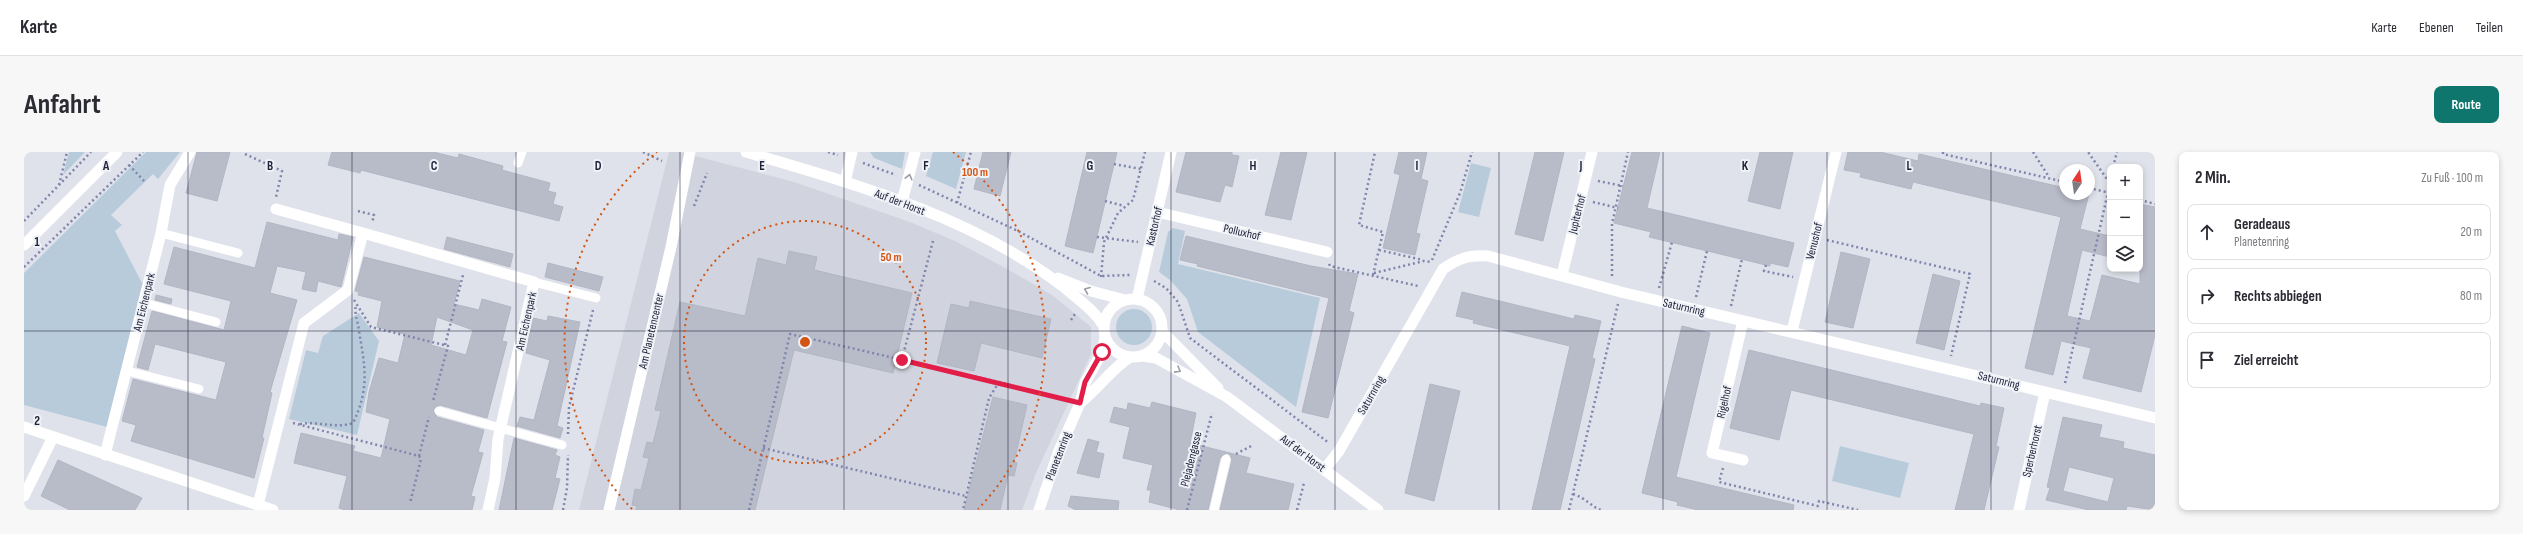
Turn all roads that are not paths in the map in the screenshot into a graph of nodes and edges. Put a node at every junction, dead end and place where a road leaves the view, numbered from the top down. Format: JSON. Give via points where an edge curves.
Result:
{"nodes":[{"id":1,"x":117,"y":152,"type":"edge"},
{"id":2,"x":190,"y":152,"type":"edge"},
{"id":3,"x":522,"y":152,"type":"edge"},
{"id":4,"x":690,"y":152,"type":"edge"},
{"id":5,"x":746,"y":152,"type":"edge"},
{"id":6,"x":852,"y":152,"type":"edge"},
{"id":7,"x":915,"y":152,"type":"edge"},
{"id":8,"x":1171,"y":152,"type":"edge"},
{"id":9,"x":1592,"y":152,"type":"edge"},
{"id":10,"x":1836,"y":152,"type":"edge"},
{"id":11,"x":518,"y":163,"type":"dead end"},
{"id":12,"x":845,"y":182,"type":"junction"},
{"id":13,"x":902,"y":202,"type":"junction"},
{"id":14,"x":276,"y":208,"type":"road end"},
{"id":15,"x":1157,"y":212,"type":"junction"},
{"id":16,"x":161,"y":233,"type":"junction"},
{"id":17,"x":363,"y":233,"type":"junction"},
{"id":18,"x":24,"y":245,"type":"edge"},
{"id":19,"x":1327,"y":252,"type":"road end"},
{"id":20,"x":238,"y":254,"type":"dead end"},
{"id":21,"x":1046,"y":274,"type":"junction"},
{"id":22,"x":1562,"y":275,"type":"junction"},
{"id":23,"x":534,"y":282,"type":"junction"},
{"id":24,"x":596,"y":298,"type":"road end"},
{"id":25,"x":1137,"y":299,"type":"junction"},
{"id":26,"x":1125,"y":300,"type":"junction"},
{"id":27,"x":144,"y":303,"type":"junction"},
{"id":28,"x":1743,"y":321,"type":"junction"},
{"id":29,"x":216,"y":322,"type":"dead end"},
{"id":30,"x":1104,"y":331,"type":"junction"},
{"id":31,"x":1162,"y":331,"type":"junction"},
{"id":32,"x":1792,"y":331,"type":"junction"},
{"id":33,"x":1142,"y":356,"type":"junction"},
{"id":34,"x":1130,"y":358,"type":"junction"},
{"id":35,"x":127,"y":371,"type":"junction"},
{"id":36,"x":199,"y":389,"type":"dead end"},
{"id":37,"x":2045,"y":392,"type":"junction"},
{"id":38,"x":1227,"y":397,"type":"junction"},
{"id":39,"x":1080,"y":403,"type":"junction"},
{"id":40,"x":439,"y":411,"type":"dead end"},
{"id":41,"x":2155,"y":418,"type":"edge"},
{"id":42,"x":24,"y":427,"type":"edge"},
{"id":43,"x":501,"y":428,"type":"junction"},
{"id":44,"x":53,"y":437,"type":"junction"},
{"id":45,"x":565,"y":442,"type":"road end"},
{"id":46,"x":105,"y":455,"type":"junction"},
{"id":47,"x":1226,"y":459,"type":"road end"},
{"id":48,"x":1743,"y":460,"type":"dead end"},
{"id":49,"x":1324,"y":470,"type":"junction"},
{"id":50,"x":24,"y":496,"type":"edge"},
{"id":51,"x":265,"y":508,"type":"edge"},
{"id":52,"x":488,"y":510,"type":"edge"},
{"id":53,"x":609,"y":510,"type":"edge"},
{"id":54,"x":1039,"y":510,"type":"edge"},
{"id":55,"x":1214,"y":510,"type":"edge"},
{"id":56,"x":1378,"y":510,"type":"edge"},
{"id":57,"x":2019,"y":510,"type":"edge"}],
"edges":[{"from":1,"to":18,"type":"street"},
{"from":2,"to":16,"type":"street","name":"Am Eichenpark","via":[[170,186]]},
{"from":3,"to":11,"type":"lane"},
{"from":4,"to":53,"type":"street","name":"Am Planetencenter","via":[[671,247]]},
{"from":5,"to":12,"type":"street","name":"Auf der Horst"},
{"from":6,"to":12,"type":"street"},
{"from":13,"to":7,"type":"street","one_way":true},
{"from":8,"to":15,"type":"street","name":"Kastorhof"},
{"from":9,"to":22,"type":"street","name":"Jupiterhof"},
{"from":10,"to":32,"type":"street","name":"Venushof"},
{"from":12,"to":13,"type":"street","name":"Auf der Horst"},
{"from":13,"to":21,"type":"street","name":"Auf der Horst","via":[[962,228]]},
{"from":14,"to":17,"type":"street","name":"Am Eichenpark"},
{"from":15,"to":19,"type":"street","name":"Polluxhof"},
{"from":15,"to":25,"type":"street","name":"Kastorhof"},
{"from":16,"to":20,"type":"lane"},
{"from":16,"to":27,"type":"street","name":"Am Eichenpark"},
{"from":17,"to":23,"type":"street","name":"Am Eichenpark"},
{"from":17,"to":51,"type":"street","via":[[348,290],[304,323],[280,420]]},
{"from":26,"to":21,"type":"street","name":"Auf der Horst","one_way":true,"via":[[1091,291]]},
{"from":21,"to":30,"type":"street","name":"Auf der Horst","via":[[1098,316]]},
{"from":22,"to":28,"type":"street","name":"Saturnring"},
{"from":22,"to":49,"type":"street","name":"Saturnring","via":[[1488,256],[1470,255],[1443,269],[1339,451]]},
{"from":23,"to":24,"type":"lane"},
{"from":23,"to":43,"type":"street","name":"Am Eichenpark"},
{"from":25,"to":26,"type":"street"},
{"from":25,"to":31,"type":"street","via":[[1156,310],[1161,320]]},
{"from":26,"to":30,"type":"street","via":[[1114,306],[1107,315]]},
{"from":27,"to":29,"type":"lane"},
{"from":27,"to":35,"type":"street","name":"Am Eichenpark"},
{"from":28,"to":32,"type":"street","name":"Saturnring"},
{"from":28,"to":48,"type":"street","name":"Rigelhof","via":[[1712,453]]},
{"from":30,"to":34,"type":"street","via":[[1110,347]]},
{"from":30,"to":39,"type":"street","name":"Planetenring","via":[[1102,352],[1085,382]]},
{"from":31,"to":33,"type":"street","via":[[1159,342],[1152,351]]},
{"from":31,"to":38,"type":"street","name":"Auf der Horst"},
{"from":32,"to":37,"type":"street","name":"Saturnring"},
{"from":33,"to":34,"type":"street"},
{"from":33,"to":38,"type":"street","name":"Auf der Horst","one_way":true,"via":[[1156,358]]},
{"from":34,"to":39,"type":"street","name":"Planetenring","via":[[1119,364],[1096,390]]},
{"from":35,"to":36,"type":"lane"},
{"from":35,"to":46,"type":"street","name":"Am Eichenpark"},
{"from":37,"to":41,"type":"street","name":"Saturnring"},
{"from":37,"to":57,"type":"street","name":"Sperberhorst"},
{"from":38,"to":49,"type":"street","name":"Auf der Horst"},
{"from":39,"to":54,"type":"street","name":"Planetenring","via":[[1058,453]]},
{"from":40,"to":43,"type":"lane"},
{"from":42,"to":44,"type":"street"},
{"from":43,"to":45,"type":"lane"},
{"from":43,"to":52,"type":"street","name":"Am Eichenpark"},
{"from":44,"to":46,"type":"street"},
{"from":44,"to":50,"type":"street"},
{"from":46,"to":51,"type":"street"},
{"from":47,"to":55,"type":"lane"},
{"from":49,"to":56,"type":"street","name":"Auf der Horst"}]}
